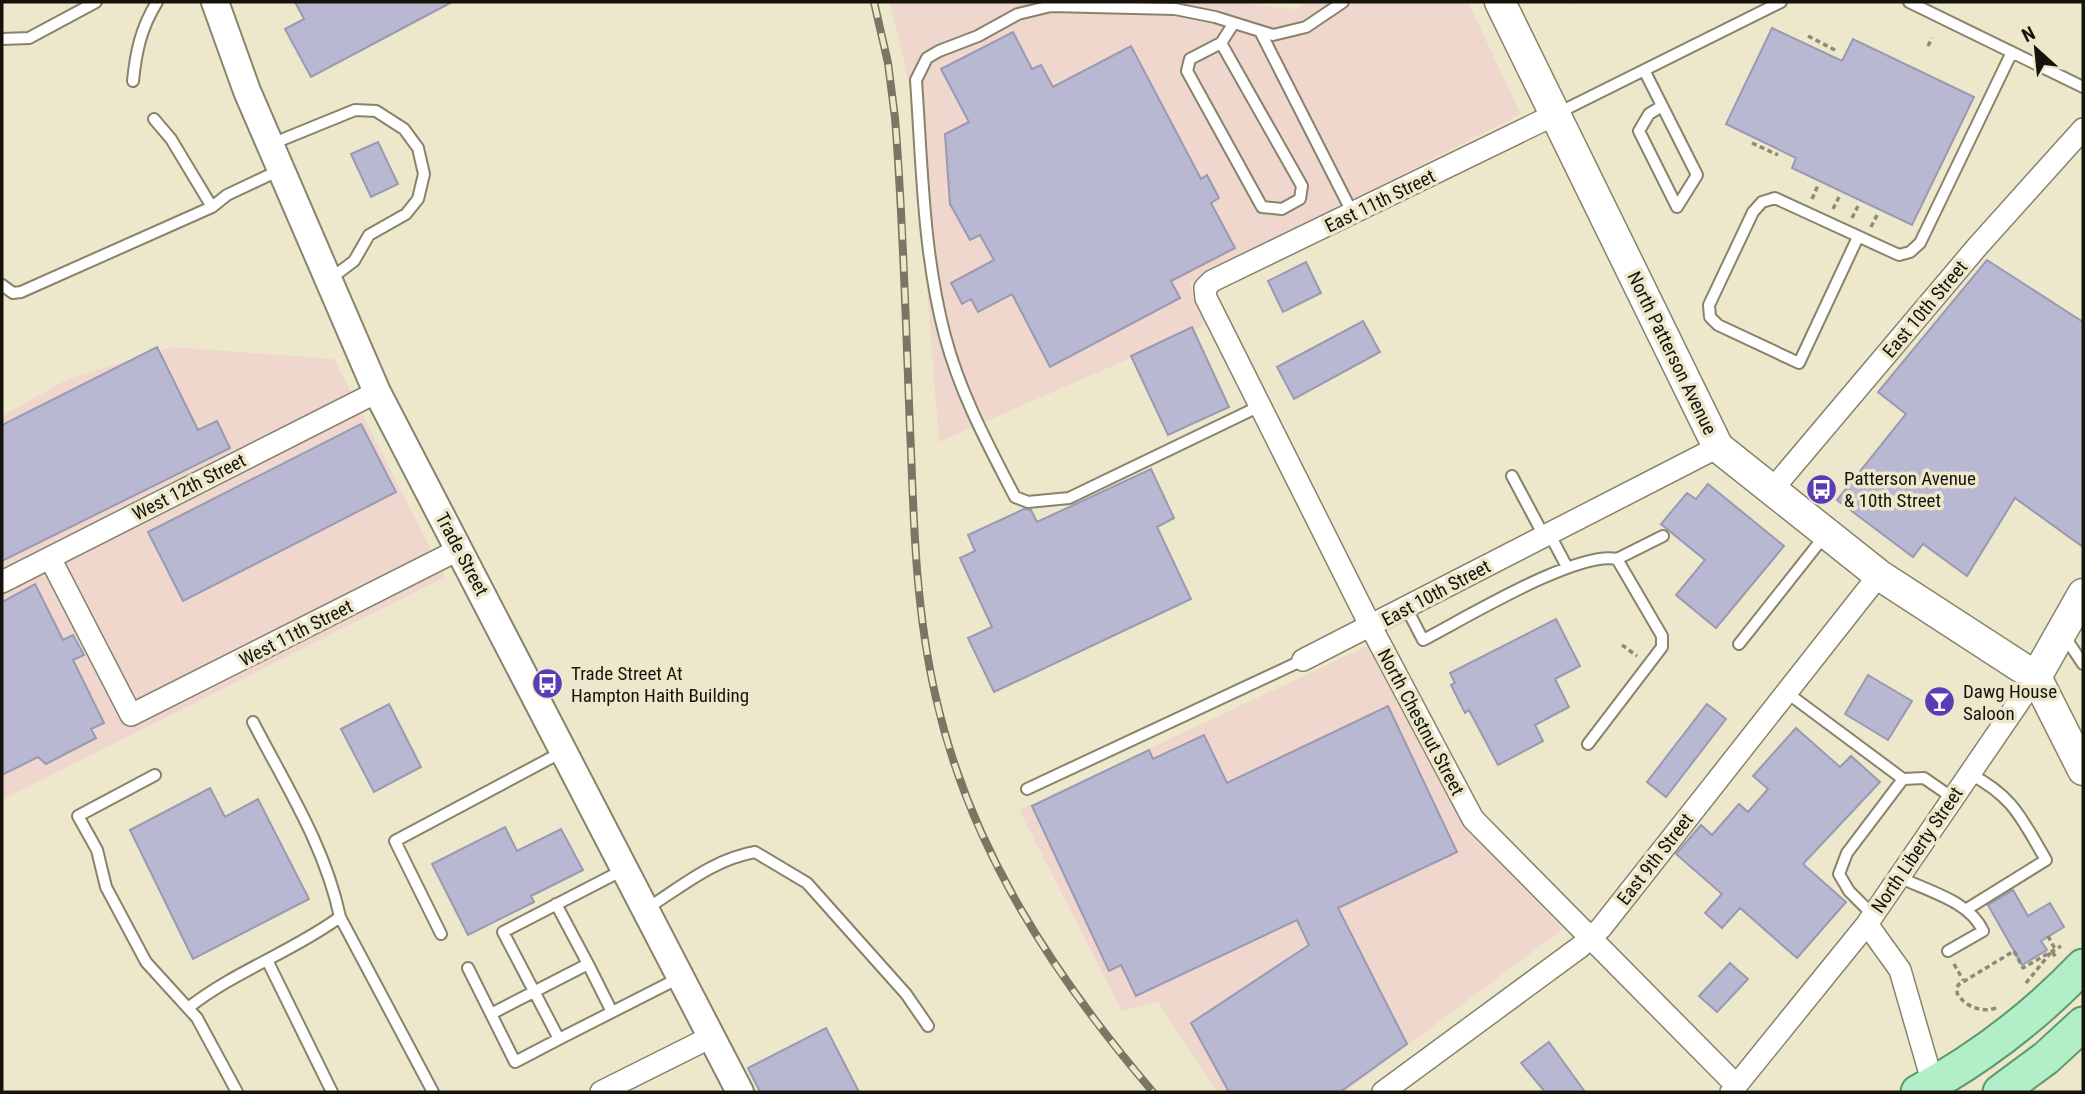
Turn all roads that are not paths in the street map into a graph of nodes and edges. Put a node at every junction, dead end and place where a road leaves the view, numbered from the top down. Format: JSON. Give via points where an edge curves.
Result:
{"nodes":[{"id":1,"x":96,"y":2,"type":"edge"},
{"id":2,"x":157,"y":2,"type":"edge"},
{"id":3,"x":215,"y":2,"type":"edge"},
{"id":4,"x":1343,"y":2,"type":"edge"},
{"id":5,"x":1500,"y":2,"type":"edge"},
{"id":6,"x":1780,"y":2,"type":"edge"},
{"id":7,"x":1909,"y":2,"type":"edge"},
{"id":8,"x":1234,"y":23,"type":"junction"},
{"id":9,"x":1261,"y":33,"type":"junction"},
{"id":10,"x":2,"y":39,"type":"edge"},
{"id":11,"x":1221,"y":43,"type":"junction"},
{"id":12,"x":2012,"y":52,"type":"junction"},
{"id":13,"x":1644,"y":70,"type":"junction"},
{"id":14,"x":133,"y":81,"type":"dead end"},
{"id":15,"x":2083,"y":87,"type":"edge"},
{"id":16,"x":1662,"y":106,"type":"junction"},
{"id":17,"x":1556,"y":114,"type":"junction"},
{"id":18,"x":154,"y":119,"type":"dead end"},
{"id":19,"x":2083,"y":129,"type":"edge"},
{"id":20,"x":269,"y":145,"type":"junction"},
{"id":21,"x":280,"y":170,"type":"junction"},
{"id":22,"x":212,"y":207,"type":"junction"},
{"id":23,"x":1353,"y":214,"type":"junction"},
{"id":24,"x":1858,"y":237,"type":"junction"},
{"id":25,"x":328,"y":281,"type":"junction"},
{"id":26,"x":2,"y":285,"type":"edge"},
{"id":27,"x":1205,"y":288,"type":"joint"},
{"id":28,"x":377,"y":392,"type":"junction"},
{"id":29,"x":1260,"y":406,"type":"junction"},
{"id":30,"x":1718,"y":447,"type":"junction"},
{"id":31,"x":1512,"y":476,"type":"dead end"},
{"id":32,"x":1771,"y":491,"type":"junction"},
{"id":33,"x":1547,"y":534,"type":"junction"},
{"id":34,"x":1826,"y":534,"type":"junction"},
{"id":35,"x":1663,"y":536,"type":"dead end"},
{"id":36,"x":460,"y":549,"type":"junction"},
{"id":37,"x":50,"y":558,"type":"junction"},
{"id":38,"x":1617,"y":559,"type":"junction"},
{"id":39,"x":1566,"y":567,"type":"junction"},
{"id":40,"x":1879,"y":575,"type":"junction"},
{"id":41,"x":2,"y":582,"type":"edge"},
{"id":42,"x":2083,"y":594,"type":"edge"},
{"id":43,"x":1407,"y":609,"type":"junction"},
{"id":44,"x":1371,"y":627,"type":"junction"},
{"id":45,"x":2062,"y":632,"type":"junction"},
{"id":46,"x":1739,"y":644,"type":"dead end"},
{"id":47,"x":1303,"y":660,"type":"joint"},
{"id":48,"x":2083,"y":664,"type":"edge"},
{"id":49,"x":2036,"y":677,"type":"junction"},
{"id":50,"x":1786,"y":692,"type":"junction"},
{"id":51,"x":253,"y":722,"type":"dead end"},
{"id":52,"x":1588,"y":744,"type":"dead end"},
{"id":53,"x":565,"y":751,"type":"junction"},
{"id":54,"x":2083,"y":770,"type":"edge"},
{"id":55,"x":1970,"y":774,"type":"junction"},
{"id":56,"x":155,"y":775,"type":"dead end"},
{"id":57,"x":1903,"y":779,"type":"junction"},
{"id":58,"x":1027,"y":789,"type":"dead end"},
{"id":59,"x":1953,"y":799,"type":"junction"},
{"id":60,"x":626,"y":869,"type":"junction"},
{"id":61,"x":1899,"y":877,"type":"junction"},
{"id":62,"x":556,"y":904,"type":"junction"},
{"id":63,"x":646,"y":909,"type":"junction"},
{"id":64,"x":1967,"y":909,"type":"junction"},
{"id":65,"x":340,"y":917,"type":"junction"},
{"id":66,"x":1870,"y":920,"type":"junction"},
{"id":67,"x":442,"y":933,"type":"dead end"},
{"id":68,"x":1591,"y":938,"type":"junction"},
{"id":69,"x":1948,"y":951,"type":"road end"},
{"id":70,"x":2072,"y":956,"type":"edge"},
{"id":71,"x":267,"y":960,"type":"junction"},
{"id":72,"x":588,"y":964,"type":"junction"},
{"id":73,"x":468,"y":968,"type":"dead end"},
{"id":74,"x":681,"y":977,"type":"junction"},
{"id":75,"x":534,"y":992,"type":"junction"},
{"id":76,"x":188,"y":1008,"type":"junction"},
{"id":77,"x":612,"y":1012,"type":"junction"},
{"id":78,"x":491,"y":1014,"type":"junction"},
{"id":79,"x":2083,"y":1024,"type":"edge"},
{"id":80,"x":928,"y":1026,"type":"dead end"},
{"id":81,"x":711,"y":1037,"type":"junction"},
{"id":82,"x":559,"y":1039,"type":"junction"},
{"id":83,"x":1926,"y":1088,"type":"edge"},
{"id":84,"x":1734,"y":1089,"type":"edge"},
{"id":85,"x":237,"y":1092,"type":"edge"},
{"id":86,"x":332,"y":1092,"type":"edge"},
{"id":87,"x":433,"y":1092,"type":"edge"},
{"id":88,"x":601,"y":1092,"type":"edge"},
{"id":89,"x":740,"y":1092,"type":"edge"},
{"id":90,"x":1383,"y":1092,"type":"edge"},
{"id":91,"x":2000,"y":1092,"type":"edge"}],
"edges":[{"from":1,"to":10,"type":"lane","via":[[29,38]]},
{"from":2,"to":14,"type":"lane","via":[[136,47]]},
{"from":3,"to":20,"type":"street","name":"Trade Street"},
{"from":4,"to":9,"type":"lane","via":[[1306,27],[1290,33]]},
{"from":5,"to":17,"type":"main road","name":"North Patterson Avenue"},
{"from":6,"to":13,"type":"lane"},
{"from":7,"to":12,"type":"lane"},
{"from":8,"to":9,"type":"lane"},
{"from":8,"to":11,"type":"lane"},
{"from":8,"to":29,"type":"lane","via":[[1175,9],[1051,6],[1018,14],[927,58],[916,80],[927,234],[945,335],[978,427],[1015,497],[1028,502],[1069,498]]},
{"from":9,"to":23,"type":"lane"},
{"from":11,"to":11,"type":"lane","via":[[1190,59],[1187,71],[1262,207],[1282,209],[1300,200],[1302,186]]},
{"from":12,"to":15,"type":"lane"},
{"from":12,"to":24,"type":"lane","via":[[1920,243],[1899,255]]},
{"from":13,"to":16,"type":"lane"},
{"from":13,"to":17,"type":"lane"},
{"from":16,"to":16,"type":"lane","via":[[1697,175],[1677,207],[1639,131],[1648,114]]},
{"from":17,"to":23,"type":"street","name":"East 11th Street"},
{"from":17,"to":30,"type":"main road","name":"North Patterson Avenue"},
{"from":18,"to":22,"type":"lane"},
{"from":19,"to":32,"type":"street","name":"East 10th Street"},
{"from":20,"to":21,"type":"street","name":"Trade Street"},
{"from":20,"to":25,"type":"lane","via":[[355,110],[376,111],[404,129],[418,148],[424,174],[418,199],[406,214],[369,235],[354,261]]},
{"from":21,"to":22,"type":"lane","via":[[226,195]]},
{"from":21,"to":25,"type":"street","name":"Trade Street"},
{"from":22,"to":26,"type":"lane","via":[[21,292],[13,293]]},
{"from":23,"to":27,"type":"street","name":"East 11th Street"},
{"from":24,"to":24,"type":"lane","via":[[1774,198],[1762,202],[1709,305],[1710,317],[1799,363]]},
{"from":25,"to":28,"type":"street","name":"Trade Street"},
{"from":27,"to":29,"type":"street","name":"North Chestnut Street"},
{"from":28,"to":36,"type":"street","name":"Trade Street"},
{"from":28,"to":37,"type":"street","name":"West 12th Street"},
{"from":29,"to":44,"type":"street","name":"North Chestnut Street"},
{"from":30,"to":32,"type":"main road","name":"North Patterson Avenue"},
{"from":30,"to":33,"type":"street","name":"East 10th Street"},
{"from":31,"to":33,"type":"lane"},
{"from":32,"to":34,"type":"main road","name":"North Patterson Avenue"},
{"from":33,"to":39,"type":"lane"},
{"from":33,"to":43,"type":"street","name":"East 10th Street"},
{"from":34,"to":40,"type":"main road","name":"North Patterson Avenue"},
{"from":34,"to":46,"type":"lane"},
{"from":35,"to":38,"type":"lane"},
{"from":36,"to":37,"type":"street","name":"West 11th Street","via":[[131,715]]},
{"from":36,"to":53,"type":"street","name":"Trade Street"},
{"from":37,"to":41,"type":"street","name":"West 12th Street"},
{"from":38,"to":39,"type":"lane","via":[[1594,558]]},
{"from":38,"to":52,"type":"lane","via":[[1662,636],[1662,647]]},
{"from":39,"to":43,"type":"lane","via":[[1423,640]]},
{"from":40,"to":49,"type":"main road","name":"North Patterson Avenue"},
{"from":40,"to":50,"type":"street","name":"East 9th Street"},
{"from":42,"to":45,"type":"main road","name":"North Liberty Street"},
{"from":43,"to":44,"type":"street","name":"East 10th Street"},
{"from":44,"to":47,"type":"street","name":"East 10th Street"},
{"from":44,"to":68,"type":"street","name":"North Chestnut Street","via":[[1473,819]]},
{"from":45,"to":48,"type":"lane"},
{"from":45,"to":49,"type":"main road","name":"North Liberty Street"},
{"from":47,"to":58,"type":"lane"},
{"from":49,"to":54,"type":"main road"},
{"from":49,"to":55,"type":"street","name":"North Liberty Street"},
{"from":50,"to":57,"type":"lane"},
{"from":50,"to":68,"type":"street","name":"East 9th Street"},
{"from":51,"to":65,"type":"lane","via":[[305,817],[334,888]]},
{"from":53,"to":60,"type":"street","name":"Trade Street"},
{"from":53,"to":67,"type":"lane","via":[[395,841]]},
{"from":55,"to":59,"type":"street","name":"North Liberty Street"},
{"from":55,"to":64,"type":"lane","via":[[2011,801],[2046,860]]},
{"from":56,"to":76,"type":"lane","via":[[78,816],[97,850],[106,887],[146,962]]},
{"from":57,"to":59,"type":"lane","via":[[1924,778]]},
{"from":57,"to":66,"type":"lane","via":[[1847,853],[1839,874]]},
{"from":59,"to":61,"type":"street","name":"North Liberty Street"},
{"from":60,"to":62,"type":"lane"},
{"from":60,"to":63,"type":"street","name":"Trade Street"},
{"from":61,"to":64,"type":"lane"},
{"from":61,"to":66,"type":"street","name":"North Liberty Street"},
{"from":62,"to":72,"type":"lane"},
{"from":62,"to":75,"type":"lane","via":[[503,932]]},
{"from":63,"to":74,"type":"street","name":"Trade Street"},
{"from":63,"to":80,"type":"lane","via":[[716,864],[755,852],[807,883],[906,994]]},
{"from":64,"to":69,"type":"lane","via":[[1983,931]]},
{"from":65,"to":71,"type":"lane","via":[[312,938]]},
{"from":65,"to":87,"type":"lane"},
{"from":66,"to":83,"type":"street","via":[[1900,970]]},
{"from":66,"to":84,"type":"street","name":"North Liberty Street"},
{"from":68,"to":84,"type":"street","name":"North Chestnut Street"},
{"from":68,"to":90,"type":"street","name":"East 9th Street"},
{"from":70,"to":83,"type":"main road","via":[[2020,1027]]},
{"from":71,"to":76,"type":"lane","via":[[214,987]]},
{"from":71,"to":86,"type":"lane"},
{"from":72,"to":75,"type":"lane"},
{"from":72,"to":77,"type":"lane"},
{"from":73,"to":78,"type":"lane"},
{"from":74,"to":77,"type":"lane"},
{"from":74,"to":81,"type":"street","name":"Trade Street"},
{"from":75,"to":78,"type":"lane"},
{"from":75,"to":82,"type":"lane"},
{"from":76,"to":85,"type":"lane"},
{"from":77,"to":82,"type":"lane"},
{"from":78,"to":82,"type":"lane","via":[[515,1062]]},
{"from":79,"to":91,"type":"main road"},
{"from":81,"to":88,"type":"street"},
{"from":81,"to":89,"type":"street","name":"Trade Street"}]}
